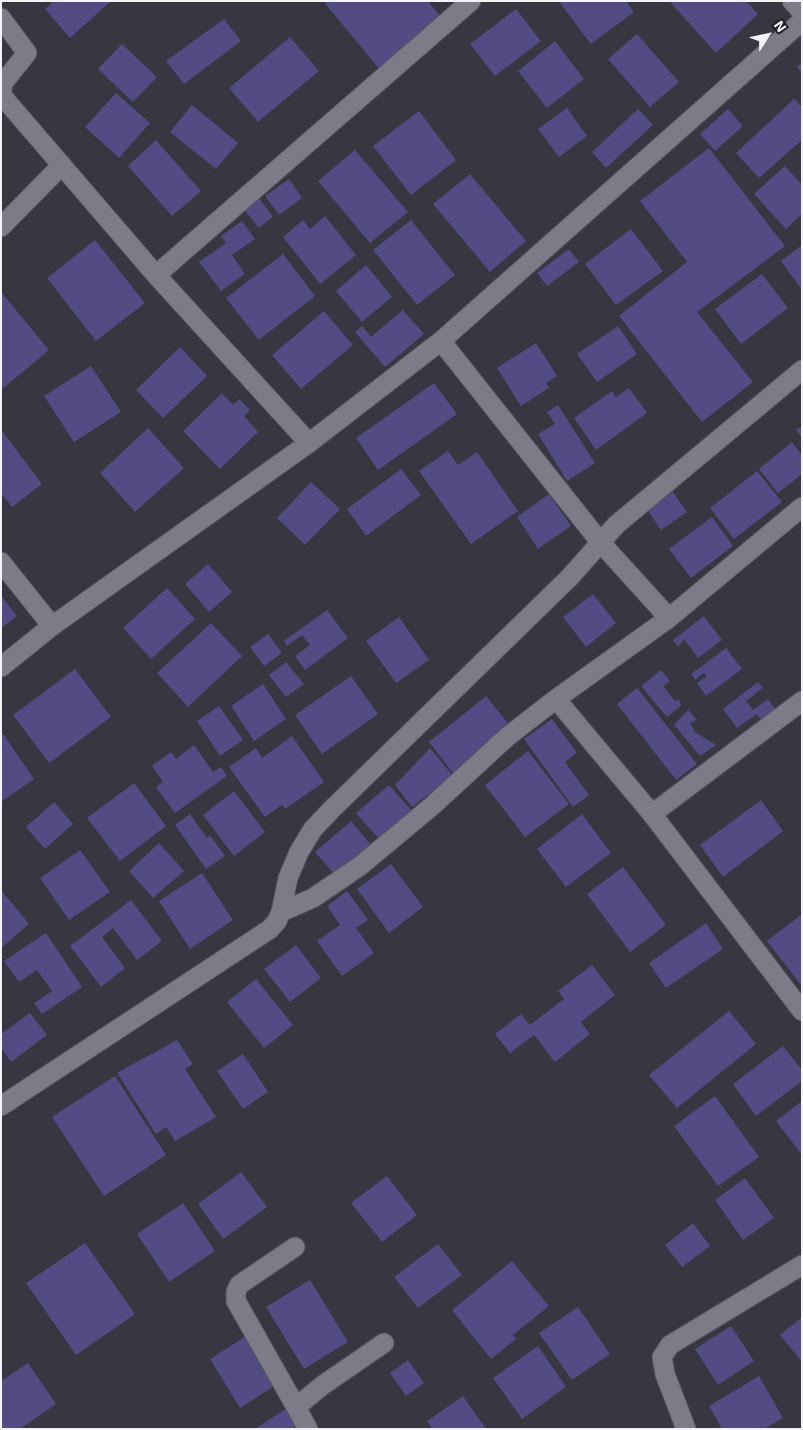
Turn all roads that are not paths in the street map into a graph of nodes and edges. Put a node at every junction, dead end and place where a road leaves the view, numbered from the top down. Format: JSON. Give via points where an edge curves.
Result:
{"nodes":[{"id":1,"x":471,"y":1,"type":"edge"},
{"id":2,"x":792,"y":1,"type":"edge"},
{"id":3,"x":802,"y":12,"type":"edge"},
{"id":4,"x":1,"y":18,"type":"edge"},
{"id":5,"x":802,"y":21,"type":"edge"},
{"id":6,"x":62,"y":165,"type":"junction"},
{"id":7,"x":1,"y":227,"type":"edge"},
{"id":8,"x":156,"y":275,"type":"junction"},
{"id":9,"x":441,"y":341,"type":"junction"},
{"id":10,"x":802,"y":370,"type":"edge"},
{"id":11,"x":309,"y":443,"type":"junction"},
{"id":12,"x":802,"y":507,"type":"edge"},
{"id":13,"x":601,"y":542,"type":"junction"},
{"id":14,"x":1,"y":562,"type":"edge"},
{"id":15,"x":669,"y":618,"type":"junction"},
{"id":16,"x":52,"y":626,"type":"junction"},
{"id":17,"x":1,"y":667,"type":"edge"},
{"id":18,"x":556,"y":699,"type":"junction"},
{"id":19,"x":802,"y":701,"type":"edge"},
{"id":20,"x":652,"y":814,"type":"junction"},
{"id":21,"x":281,"y":912,"type":"junction"},
{"id":22,"x":801,"y":1007,"type":"edge"},
{"id":23,"x":1,"y":1106,"type":"edge"},
{"id":24,"x":295,"y":1247,"type":"dead end"},
{"id":25,"x":802,"y":1265,"type":"edge"},
{"id":26,"x":384,"y":1343,"type":"dead end"},
{"id":27,"x":296,"y":1406,"type":"junction"},
{"id":28,"x":308,"y":1429,"type":"edge"},
{"id":29,"x":686,"y":1429,"type":"edge"}],
"edges":[{"from":1,"to":8,"type":"street"},
{"from":2,"to":3,"type":"street"},
{"from":4,"to":6,"type":"street","via":[[27,54],[3,83],[4,96]]},
{"from":5,"to":9,"type":"street"},
{"from":6,"to":7,"type":"street"},
{"from":6,"to":8,"type":"street"},
{"from":8,"to":11,"type":"street"},
{"from":9,"to":11,"type":"street"},
{"from":9,"to":13,"type":"street"},
{"from":10,"to":13,"type":"street","via":[[631,511]]},
{"from":11,"to":16,"type":"street"},
{"from":12,"to":15,"type":"street"},
{"from":13,"to":15,"type":"street"},
{"from":13,"to":21,"type":"street","via":[[570,577],[313,829],[298,852],[288,878]]},
{"from":14,"to":16,"type":"street"},
{"from":15,"to":18,"type":"street"},
{"from":16,"to":17,"type":"street"},
{"from":18,"to":20,"type":"street"},
{"from":18,"to":21,"type":"street","via":[[507,737],[360,866],[313,898]]},
{"from":19,"to":20,"type":"street"},
{"from":20,"to":22,"type":"street"},
{"from":21,"to":23,"type":"street","via":[[262,936]]},
{"from":24,"to":27,"type":"street","via":[[239,1285],[236,1301]]},
{"from":25,"to":29,"type":"street","via":[[670,1345],[662,1357]]},
{"from":26,"to":27,"type":"street"},
{"from":27,"to":28,"type":"street"}]}
